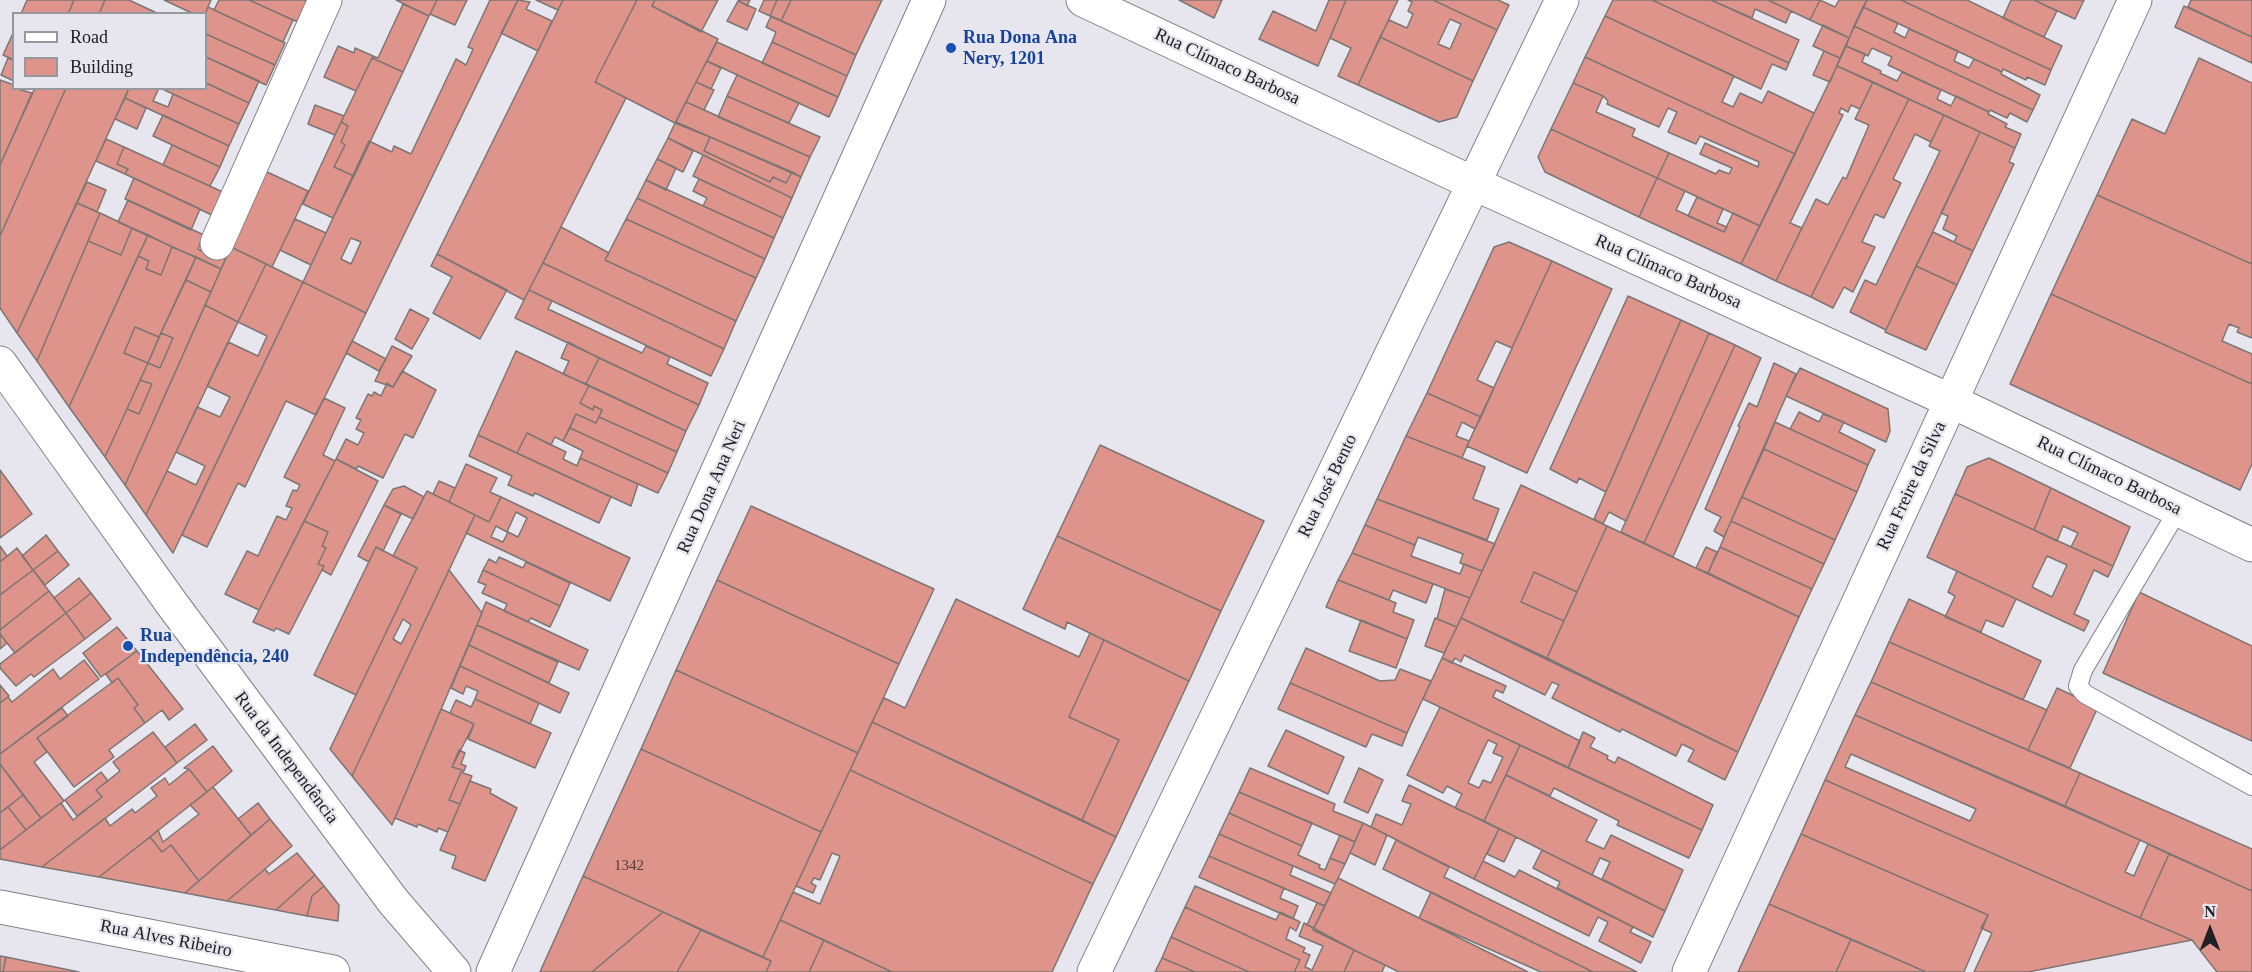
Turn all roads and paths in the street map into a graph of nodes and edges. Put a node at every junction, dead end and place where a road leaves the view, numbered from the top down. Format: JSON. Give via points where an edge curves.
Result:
{"nodes":[{"id":1,"x":325,"y":0,"type":"edge"},
{"id":2,"x":929,"y":0,"type":"edge"},
{"id":3,"x":1083,"y":0,"type":"edge"},
{"id":4,"x":1562,"y":0,"type":"edge"},
{"id":5,"x":2135,"y":0,"type":"edge"},
{"id":6,"x":1475,"y":184,"type":"junction"},
{"id":7,"x":217,"y":243,"type":"dead end"},
{"id":8,"x":0,"y":363,"type":"edge"},
{"id":9,"x":1951,"y":401,"type":"junction"},
{"id":10,"x":2178,"y":510,"type":"junction"},
{"id":11,"x":2252,"y":544,"type":"edge"},
{"id":12,"x":2252,"y":786,"type":"edge"},
{"id":13,"x":0,"y":907,"type":"edge"},
{"id":14,"x":333,"y":972,"type":"edge"},
{"id":15,"x":454,"y":972,"type":"edge"},
{"id":16,"x":493,"y":972,"type":"edge"},
{"id":17,"x":1094,"y":972,"type":"edge"},
{"id":18,"x":1689,"y":972,"type":"edge"}],
"edges":[{"from":1,"to":7,"type":"street"},
{"from":2,"to":16,"type":"street","name":"Rua Dona Ana Neri"},
{"from":3,"to":6,"type":"street","name":"Rua Clímaco Barbosa"},
{"from":4,"to":6,"type":"street","name":"Rua José Bento"},
{"from":5,"to":9,"type":"street","name":"Rua Freire da Silva"},
{"from":6,"to":9,"type":"street","name":"Rua Clímaco Barbosa"},
{"from":6,"to":17,"type":"street","name":"Rua José Bento"},
{"from":8,"to":15,"type":"street","name":"Rua da Independência","via":[[172,604],[386,891]]},
{"from":9,"to":10,"type":"street","name":"Rua Clímaco Barbosa"},
{"from":9,"to":18,"type":"street","name":"Rua Freire da Silva"},
{"from":10,"to":11,"type":"street","name":"Rua Clímaco Barbosa"},
{"from":10,"to":12,"type":"lane","via":[[2083,670],[2078,686],[2085,694]]},
{"from":13,"to":14,"type":"street","name":"Rua Alves Ribeiro"}]}
